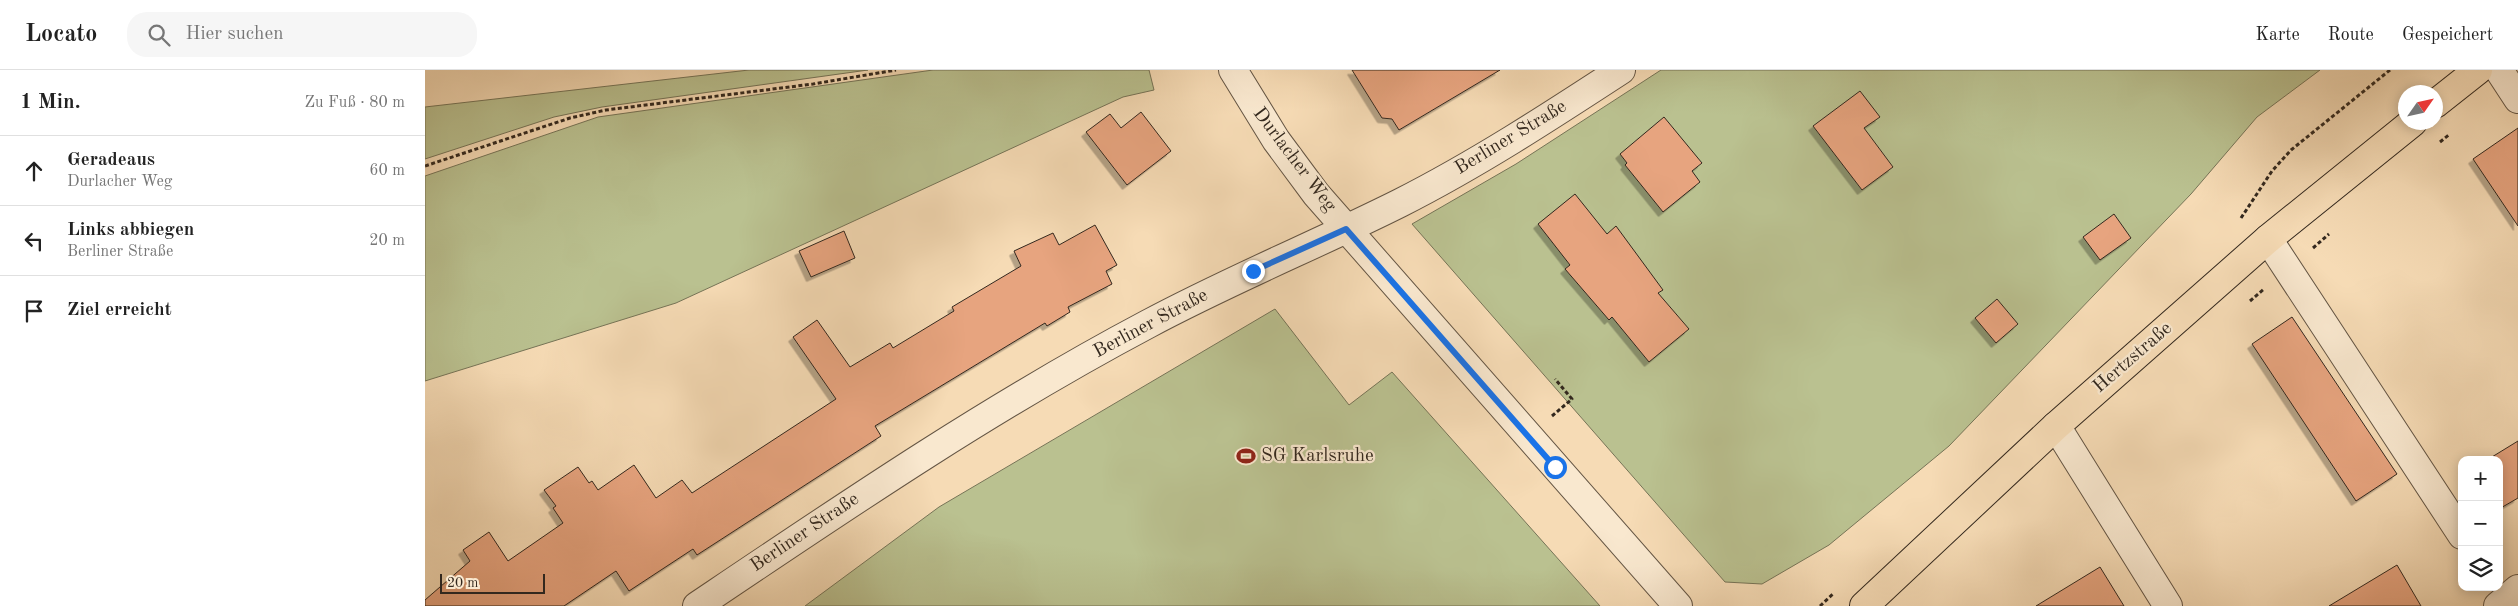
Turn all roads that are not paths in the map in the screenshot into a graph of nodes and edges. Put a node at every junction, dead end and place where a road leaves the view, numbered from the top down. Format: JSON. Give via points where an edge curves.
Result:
{"nodes":[{"id":1,"x":1233,"y":70,"type":"edge"},
{"id":2,"x":1621,"y":70,"type":"edge"},
{"id":3,"x":2478,"y":70,"type":"edge"},
{"id":4,"x":2499,"y":70,"type":"edge"},
{"id":5,"x":2443,"y":98,"type":"edge"},
{"id":6,"x":2518,"y":99,"type":"edge"},
{"id":7,"x":2403,"y":130,"type":"edge"},
{"id":8,"x":1346,"y":229,"type":"junction"},
{"id":9,"x":2268,"y":239,"type":"junction"},
{"id":10,"x":2056,"y":426,"type":"junction"},
{"id":11,"x":2458,"y":529,"type":"edge"},
{"id":12,"x":697,"y":606,"type":"edge"},
{"id":13,"x":1678,"y":606,"type":"edge"},
{"id":14,"x":1864,"y":606,"type":"edge"},
{"id":15,"x":2169,"y":606,"type":"edge"}],
"edges":[{"from":1,"to":8,"type":"street","name":"Durlacher Weg","via":[[1256,111],[1289,158]]},
{"from":2,"to":8,"type":"street","name":"Berliner Straße","via":[[1524,133],[1402,202]]},
{"from":3,"to":5,"type":"main road"},
{"from":4,"to":6,"type":"street"},
{"from":7,"to":9,"type":"main road","name":"Hertzstraße"},
{"from":8,"to":12,"type":"street","name":"Berliner Straße","via":[[1149,323],[1041,383],[882,482]]},
{"from":8,"to":13,"type":"street","name":"Durlacher Weg"},
{"from":9,"to":10,"type":"main road","name":"Hertzstraße"},
{"from":9,"to":11,"type":"street"},
{"from":10,"to":14,"type":"main road","name":"Hertzstraße"},
{"from":10,"to":15,"type":"street"}]}
